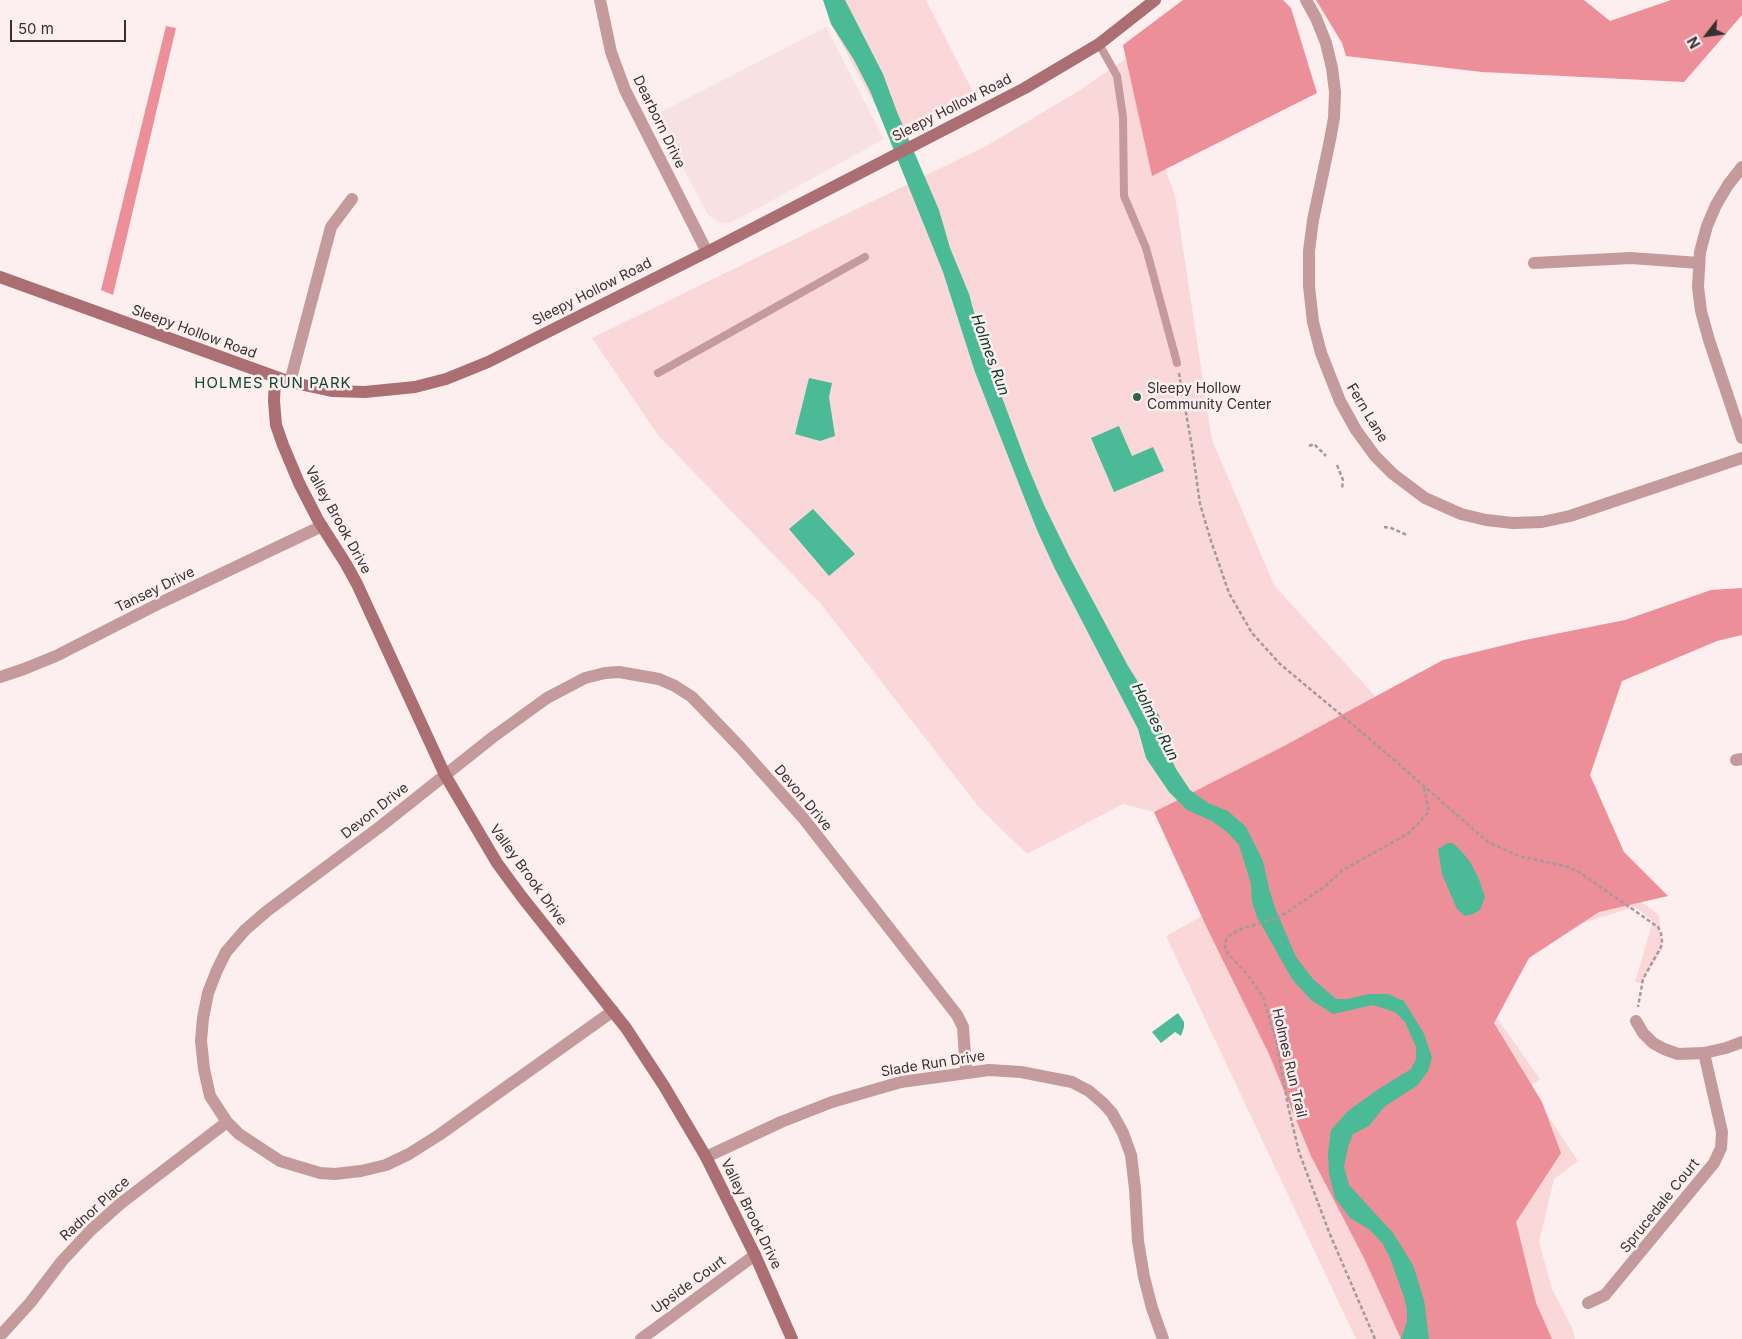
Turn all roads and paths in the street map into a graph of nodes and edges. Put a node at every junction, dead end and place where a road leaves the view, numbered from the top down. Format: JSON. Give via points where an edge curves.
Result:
{"nodes":[{"id":1,"x":600,"y":0,"type":"edge"},
{"id":2,"x":1155,"y":0,"type":"edge"},
{"id":3,"x":1306,"y":0,"type":"edge"},
{"id":4,"x":1099,"y":44,"type":"junction"},
{"id":5,"x":1742,"y":167,"type":"edge"},
{"id":6,"x":352,"y":199,"type":"dead end"},
{"id":7,"x":707,"y":252,"type":"junction"},
{"id":8,"x":865,"y":257,"type":"dead end"},
{"id":9,"x":1534,"y":263,"type":"dead end"},
{"id":10,"x":1699,"y":263,"type":"junction"},
{"id":11,"x":0,"y":277,"type":"edge"},
{"id":12,"x":1177,"y":364,"type":"joint"},
{"id":13,"x":658,"y":373,"type":"dead end"},
{"id":14,"x":275,"y":378,"type":"junction"},
{"id":15,"x":290,"y":382,"type":"junction"},
{"id":16,"x":1742,"y":438,"type":"edge"},
{"id":17,"x":1309,"y":446,"type":"dead end"},
{"id":18,"x":1326,"y":456,"type":"dead end"},
{"id":19,"x":1742,"y":458,"type":"edge"},
{"id":20,"x":1337,"y":465,"type":"dead end"},
{"id":21,"x":1342,"y":490,"type":"dead end"},
{"id":22,"x":322,"y":526,"type":"junction"},
{"id":23,"x":1384,"y":528,"type":"dead end"},
{"id":24,"x":1406,"y":535,"type":"dead end"},
{"id":25,"x":0,"y":677,"type":"edge"},
{"id":26,"x":445,"y":775,"type":"junction"},
{"id":27,"x":1424,"y":786,"type":"junction"},
{"id":28,"x":613,"y":1011,"type":"junction"},
{"id":29,"x":1636,"y":1021,"type":"joint"},
{"id":30,"x":1742,"y":1042,"type":"edge"},
{"id":31,"x":1704,"y":1053,"type":"junction"},
{"id":32,"x":966,"y":1072,"type":"junction"},
{"id":33,"x":227,"y":1122,"type":"junction"},
{"id":34,"x":706,"y":1157,"type":"junction"},
{"id":35,"x":756,"y":1255,"type":"junction"},
{"id":36,"x":1588,"y":1303,"type":"dead end"},
{"id":37,"x":5,"y":1336,"type":"edge"},
{"id":38,"x":641,"y":1339,"type":"edge"},
{"id":39,"x":792,"y":1339,"type":"edge"},
{"id":40,"x":1163,"y":1339,"type":"edge"},
{"id":41,"x":1375,"y":1339,"type":"edge"}],
"edges":[{"from":1,"to":7,"type":"street","name":"Dearborn Drive","via":[[611,52],[625,90]]},
{"from":2,"to":4,"type":"main road","name":"Sleepy Hollow Road"},
{"from":3,"to":19,"type":"street","name":"Fern Lane","via":[[1326,43],[1335,92],[1334,118],[1309,251],[1313,322],[1320,353],[1340,401],[1375,456],[1425,498],[1461,514],[1504,522],[1542,522],[1570,516]]},
{"from":4,"to":7,"type":"main road","name":"Sleepy Hollow Road","via":[[1025,88]]},
{"from":4,"to":12,"type":"lane","via":[[1117,79],[1122,117],[1124,196],[1146,248]]},
{"from":5,"to":10,"type":"street","via":[[1716,205],[1707,226]]},
{"from":6,"to":15,"type":"street","via":[[331,227]]},
{"from":7,"to":15,"type":"main road","name":"Sleepy Hollow Road","via":[[488,362],[446,379],[408,388],[365,392],[332,391]]},
{"from":8,"to":13,"type":"lane"},
{"from":9,"to":10,"type":"street","via":[[1631,258]]},
{"from":10,"to":16,"type":"street","via":[[1700,311]]},
{"from":11,"to":14,"type":"main road","name":"Sleepy Hollow Road"},
{"from":12,"to":27,"type":"path","via":[[1200,504],[1229,593],[1252,633],[1280,664]]},
{"from":14,"to":15,"type":"main road","name":"Sleepy Hollow Road"},
{"from":14,"to":22,"type":"main road","name":"Valley Brook Drive","via":[[278,431],[299,483]]},
{"from":17,"to":18,"type":"path","via":[[1314,444]]},
{"from":20,"to":21,"type":"path","via":[[1343,480]]},
{"from":22,"to":25,"type":"street","name":"Tansey Drive","via":[[56,656]]},
{"from":22,"to":26,"type":"main road","name":"Valley Brook Drive","via":[[357,584]]},
{"from":23,"to":24,"type":"path"},
{"from":26,"to":28,"type":"main road","name":"Valley Brook Drive","via":[[507,877]]},
{"from":26,"to":32,"type":"street","name":"Devon Drive","via":[[547,698],[584,678],[619,672],[659,679],[676,686],[702,707],[804,819],[957,1015],[963,1027]]},
{"from":26,"to":33,"type":"street","name":"Devon Drive","via":[[267,911],[226,952],[208,993],[202,1018],[202,1041],[210,1096]]},
{"from":27,"to":29,"type":"path","via":[[1488,842],[1519,856],[1579,872],[1658,927],[1661,947],[1643,979]]},
{"from":27,"to":41,"type":"path","name":"Holmes Run Trail","via":[[1429,812],[1409,833],[1343,870],[1280,917],[1230,935],[1224,946],[1263,997],[1276,1041],[1299,1152],[1328,1232]]},
{"from":28,"to":33,"type":"street","name":"Devon Drive","via":[[438,1135],[386,1165],[335,1174],[295,1167],[239,1134]]},
{"from":28,"to":34,"type":"main road","name":"Valley Brook Drive","via":[[664,1086]]},
{"from":29,"to":31,"type":"street","via":[[1643,1033],[1664,1050],[1678,1054]]},
{"from":30,"to":31,"type":"street"},
{"from":31,"to":36,"type":"street","name":"Sprucedale Court","via":[[1722,1132],[1721,1148],[1714,1163],[1605,1296]]},
{"from":32,"to":34,"type":"street","name":"Slade Run Drive","via":[[901,1082],[850,1096],[781,1122]]},
{"from":32,"to":40,"type":"street","name":"Slade Run Drive","via":[[1021,1072],[1072,1082],[1089,1091],[1112,1113],[1130,1155],[1144,1277]]},
{"from":33,"to":37,"type":"street","name":"Radnor Place","via":[[91,1230],[62,1261]]},
{"from":34,"to":35,"type":"main road","name":"Valley Brook Drive"},
{"from":35,"to":38,"type":"street","name":"Upside Court"},
{"from":35,"to":39,"type":"main road","name":"Valley Brook Drive"}]}
